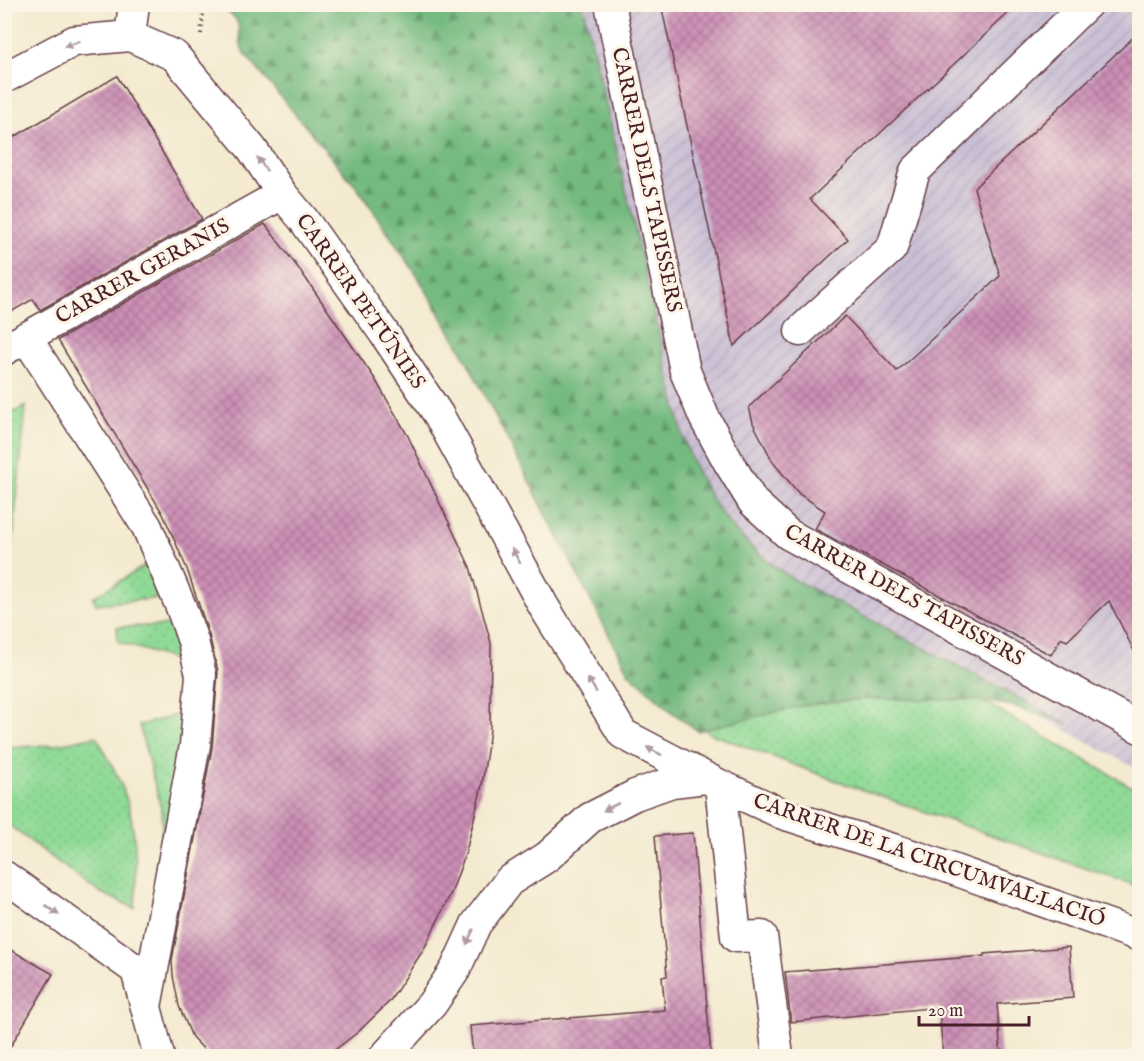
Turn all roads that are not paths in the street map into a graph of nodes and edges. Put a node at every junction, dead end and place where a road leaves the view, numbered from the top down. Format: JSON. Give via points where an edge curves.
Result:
{"nodes":[{"id":1,"x":134,"y":4,"type":"edge"},
{"id":2,"x":610,"y":4,"type":"edge"},
{"id":3,"x":1087,"y":4,"type":"edge"},
{"id":4,"x":130,"y":36,"type":"junction"},
{"id":5,"x":4,"y":78,"type":"edge"},
{"id":6,"x":282,"y":194,"type":"junction"},
{"id":7,"x":800,"y":331,"type":"dead end"},
{"id":8,"x":15,"y":343,"type":"edge"},
{"id":9,"x":1140,"y":728,"type":"edge"},
{"id":10,"x":623,"y":734,"type":"joint"},
{"id":11,"x":713,"y":781,"type":"junction"},
{"id":12,"x":4,"y":876,"type":"edge"},
{"id":13,"x":1140,"y":936,"type":"edge"},
{"id":14,"x":146,"y":1007,"type":"junction"},
{"id":15,"x":159,"y":1056,"type":"edge"},
{"id":16,"x":385,"y":1056,"type":"edge"},
{"id":17,"x":778,"y":1056,"type":"edge"}],
"edges":[{"from":1,"to":4,"type":"street"},
{"from":2,"to":9,"type":"street","name":"CARRER DELS TAPISSERS","via":[[685,370],[704,417],[753,502],[788,534]]},
{"from":3,"to":7,"type":"street","via":[[915,171],[892,248]]},
{"from":4,"to":5,"type":"street","one_way":true,"via":[[74,41]]},
{"from":6,"to":4,"type":"street","name":"CARRER PETÚNIES","one_way":true,"via":[[252,149],[175,56]]},
{"from":6,"to":8,"type":"street","name":"CARRER GERANIS"},
{"from":10,"to":6,"type":"street","name":"CARRER PETÚNIES","one_way":true,"via":[[544,608],[438,414]]},
{"from":8,"to":14,"type":"street","via":[[147,527],[181,607],[201,675],[195,745]]},
{"from":11,"to":10,"type":"street","name":"CARRER DE LA CIRCUMVAL·LACIÓ","one_way":true},
{"from":11,"to":13,"type":"street","name":"CARRER DE LA CIRCUMVAL·LACIÓ","via":[[783,814]]},
{"from":11,"to":16,"type":"street","one_way":true,"via":[[672,782],[635,795],[590,818],[547,856],[509,881],[476,924],[455,969],[432,1004]]},
{"from":11,"to":17,"type":"street","via":[[736,937],[762,936]]},
{"from":12,"to":14,"type":"street","one_way":true,"via":[[136,970]]},
{"from":14,"to":15,"type":"street"}]}
